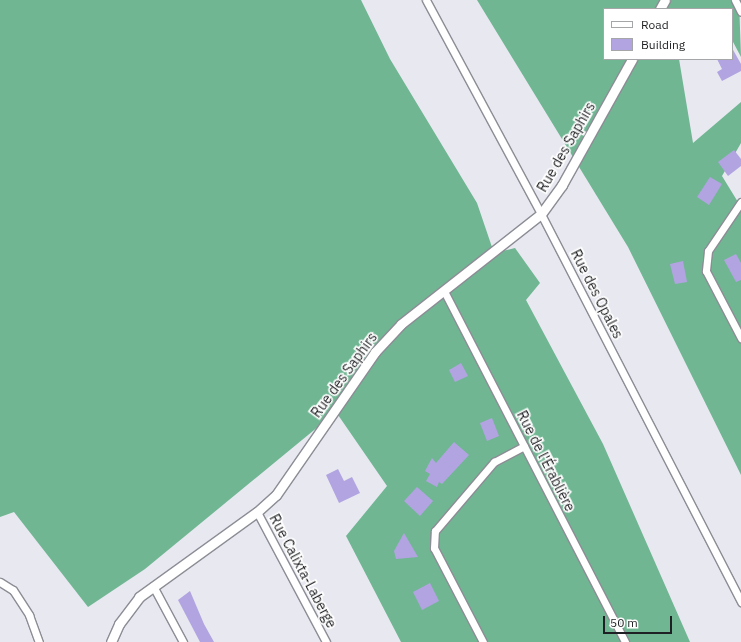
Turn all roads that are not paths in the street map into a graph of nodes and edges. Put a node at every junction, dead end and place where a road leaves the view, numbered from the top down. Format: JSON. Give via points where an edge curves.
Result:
{"nodes":[{"id":1,"x":426,"y":0,"type":"edge"},
{"id":2,"x":735,"y":0,"type":"edge"},
{"id":3,"x":741,"y":12,"type":"edge"},
{"id":4,"x":631,"y":60,"type":"edge"},
{"id":5,"x":741,"y":202,"type":"edge"},
{"id":6,"x":541,"y":214,"type":"junction"},
{"id":7,"x":444,"y":292,"type":"junction"},
{"id":8,"x":741,"y":338,"type":"edge"},
{"id":9,"x":524,"y":446,"type":"junction"},
{"id":10,"x":257,"y":512,"type":"junction"},
{"id":11,"x":0,"y":582,"type":"edge"},
{"id":12,"x":153,"y":586,"type":"junction"},
{"id":13,"x":741,"y":602,"type":"edge"},
{"id":14,"x":39,"y":642,"type":"edge"},
{"id":15,"x":111,"y":642,"type":"edge"},
{"id":16,"x":183,"y":642,"type":"edge"},
{"id":17,"x":326,"y":642,"type":"edge"},
{"id":18,"x":483,"y":642,"type":"edge"},
{"id":19,"x":625,"y":642,"type":"edge"}],
"edges":[{"from":1,"to":6,"type":"street","name":"Rue des Opales"},
{"from":2,"to":3,"type":"street"},
{"from":4,"to":6,"type":"street","name":"Rue des Saphirs","via":[[562,185]]},
{"from":5,"to":8,"type":"street","via":[[708,252],[706,271]]},
{"from":6,"to":7,"type":"street","name":"Rue des Saphirs"},
{"from":6,"to":13,"type":"street","name":"Rue des Opales"},
{"from":7,"to":9,"type":"street","name":"Rue de l'Érablière"},
{"from":7,"to":10,"type":"street","name":"Rue des Saphirs","via":[[401,324],[375,352],[276,495]]},
{"from":9,"to":18,"type":"street","via":[[494,462],[435,532],[434,548]]},
{"from":9,"to":19,"type":"street","name":"Rue de l'Érablière"},
{"from":10,"to":12,"type":"street","name":"Rue des Saphirs"},
{"from":10,"to":17,"type":"street","name":"Rue Calixta-Laberge"},
{"from":11,"to":14,"type":"street","via":[[13,590],[29,615]]},
{"from":12,"to":15,"type":"street","name":"Rue des Saphirs","via":[[139,597],[119,624]]},
{"from":12,"to":16,"type":"street"}]}
